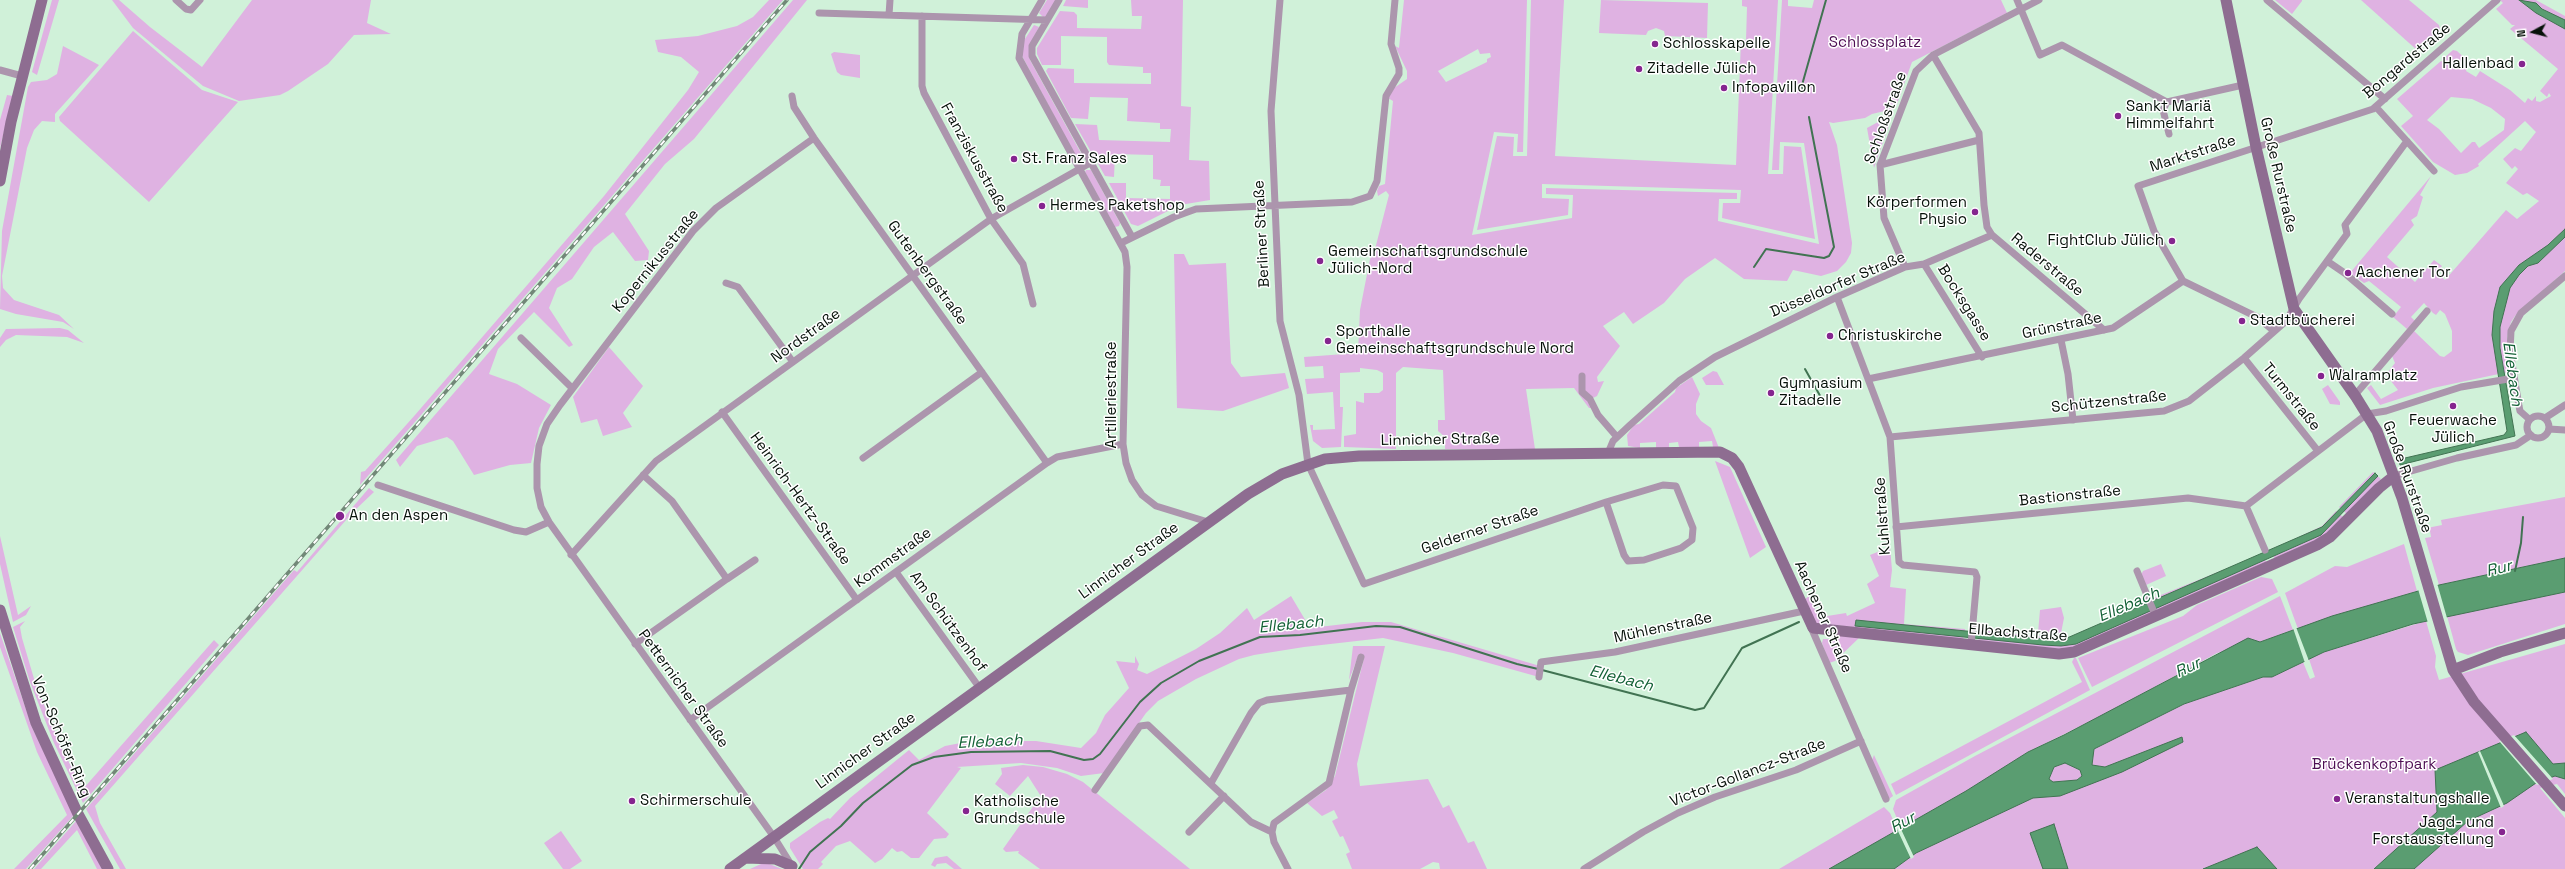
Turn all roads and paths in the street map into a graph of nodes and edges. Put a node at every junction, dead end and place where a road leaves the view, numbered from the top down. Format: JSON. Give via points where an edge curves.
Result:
{"nodes":[{"id":1,"x":42,"y":0,"type":"edge"},
{"id":2,"x":176,"y":0,"type":"edge"},
{"id":3,"x":200,"y":0,"type":"edge"},
{"id":4,"x":890,"y":0,"type":"edge"},
{"id":5,"x":1042,"y":0,"type":"edge"},
{"id":6,"x":1059,"y":0,"type":"edge"},
{"id":7,"x":1280,"y":0,"type":"edge"},
{"id":8,"x":1395,"y":0,"type":"edge"},
{"id":9,"x":2017,"y":0,"type":"edge"},
{"id":10,"x":2040,"y":0,"type":"edge"},
{"id":11,"x":2226,"y":0,"type":"edge"},
{"id":12,"x":2268,"y":0,"type":"edge"},
{"id":13,"x":2497,"y":0,"type":"edge"},
{"id":14,"x":2021,"y":10,"type":"junction"},
{"id":15,"x":818,"y":13,"type":"dead end"},
{"id":16,"x":889,"y":15,"type":"junction"},
{"id":17,"x":922,"y":16,"type":"junction"},
{"id":18,"x":1030,"y":20,"type":"junction"},
{"id":19,"x":1047,"y":20,"type":"junction"},
{"id":20,"x":1933,"y":55,"type":"junction"},
{"id":21,"x":0,"y":70,"type":"edge"},
{"id":22,"x":22,"y":76,"type":"junction"},
{"id":23,"x":2243,"y":85,"type":"junction"},
{"id":24,"x":792,"y":96,"type":"dead end"},
{"id":25,"x":2385,"y":99,"type":"junction"},
{"id":26,"x":2167,"y":102,"type":"junction"},
{"id":27,"x":2376,"y":107,"type":"junction"},
{"id":28,"x":2169,"y":134,"type":"dead end"},
{"id":29,"x":814,"y":138,"type":"junction"},
{"id":30,"x":1979,"y":140,"type":"junction"},
{"id":31,"x":2407,"y":141,"type":"junction"},
{"id":32,"x":2256,"y":147,"type":"junction"},
{"id":33,"x":1090,"y":163,"type":"junction"},
{"id":34,"x":1880,"y":165,"type":"junction"},
{"id":35,"x":1080,"y":169,"type":"junction"},
{"id":36,"x":2434,"y":171,"type":"dead end"},
{"id":37,"x":0,"y":181,"type":"edge"},
{"id":38,"x":1274,"y":206,"type":"junction"},
{"id":39,"x":991,"y":219,"type":"junction"},
{"id":40,"x":1992,"y":235,"type":"junction"},
{"id":41,"x":1132,"y":237,"type":"junction"},
{"id":42,"x":1121,"y":243,"type":"junction"},
{"id":43,"x":2327,"y":261,"type":"junction"},
{"id":44,"x":1924,"y":264,"type":"junction"},
{"id":45,"x":1905,"y":268,"type":"junction"},
{"id":46,"x":912,"y":275,"type":"junction"},
{"id":47,"x":2565,"y":276,"type":"edge"},
{"id":48,"x":2183,"y":281,"type":"junction"},
{"id":49,"x":726,"y":283,"type":"dead end"},
{"id":50,"x":1836,"y":297,"type":"junction"},
{"id":51,"x":1033,"y":304,"type":"dead end"},
{"id":52,"x":2294,"y":309,"type":"junction"},
{"id":53,"x":2427,"y":311,"type":"dead end"},
{"id":54,"x":2392,"y":314,"type":"dead end"},
{"id":55,"x":2257,"y":317,"type":"dead end"},
{"id":56,"x":2263,"y":322,"type":"dead end"},
{"id":57,"x":2104,"y":330,"type":"junction"},
{"id":58,"x":2274,"y":331,"type":"junction"},
{"id":59,"x":521,"y":338,"type":"dead end"},
{"id":60,"x":2061,"y":340,"type":"junction"},
{"id":61,"x":1982,"y":357,"type":"junction"},
{"id":62,"x":2244,"y":358,"type":"junction"},
{"id":63,"x":793,"y":362,"type":"junction"},
{"id":64,"x":982,"y":372,"type":"junction"},
{"id":65,"x":1582,"y":376,"type":"dead end"},
{"id":66,"x":2510,"y":378,"type":"junction"},
{"id":67,"x":1868,"y":379,"type":"junction"},
{"id":68,"x":572,"y":388,"type":"junction"},
{"id":69,"x":2354,"y":395,"type":"junction"},
{"id":70,"x":2565,"y":405,"type":"edge"},
{"id":71,"x":722,"y":412,"type":"junction"},
{"id":72,"x":2367,"y":414,"type":"junction"},
{"id":73,"x":2545,"y":418,"type":"junction"},
{"id":74,"x":2073,"y":420,"type":"junction"},
{"id":75,"x":2530,"y":420,"type":"junction"},
{"id":76,"x":2549,"y":429,"type":"junction"},
{"id":77,"x":2565,"y":430,"type":"edge"},
{"id":78,"x":2531,"y":435,"type":"junction"},
{"id":79,"x":1617,"y":437,"type":"junction"},
{"id":80,"x":1890,"y":437,"type":"junction"},
{"id":81,"x":1124,"y":444,"type":"junction"},
{"id":82,"x":2318,"y":451,"type":"junction"},
{"id":83,"x":1608,"y":453,"type":"junction"},
{"id":84,"x":1724,"y":453,"type":"joint"},
{"id":85,"x":863,"y":458,"type":"dead end"},
{"id":86,"x":1047,"y":463,"type":"junction"},
{"id":87,"x":1308,"y":464,"type":"junction"},
{"id":88,"x":643,"y":475,"type":"junction"},
{"id":89,"x":2394,"y":476,"type":"junction"},
{"id":90,"x":378,"y":485,"type":"dead end"},
{"id":91,"x":1606,"y":502,"type":"junction"},
{"id":92,"x":2246,"y":506,"type":"junction"},
{"id":93,"x":548,"y":522,"type":"junction"},
{"id":94,"x":1208,"y":522,"type":"junction"},
{"id":95,"x":1896,"y":527,"type":"junction"},
{"id":96,"x":2265,"y":550,"type":"dead end"},
{"id":97,"x":572,"y":555,"type":"junction"},
{"id":98,"x":755,"y":560,"type":"dead end"},
{"id":99,"x":2137,"y":571,"type":"dead end"},
{"id":100,"x":896,"y":572,"type":"junction"},
{"id":101,"x":727,"y":579,"type":"junction"},
{"id":102,"x":1364,"y":584,"type":"joint"},
{"id":103,"x":856,"y":600,"type":"junction"},
{"id":104,"x":0,"y":610,"type":"edge"},
{"id":105,"x":1804,"y":611,"type":"junction"},
{"id":106,"x":2155,"y":615,"type":"junction"},
{"id":107,"x":1810,"y":625,"type":"junction"},
{"id":108,"x":2565,"y":633,"type":"edge"},
{"id":109,"x":1971,"y":642,"type":"junction"},
{"id":110,"x":635,"y":644,"type":"junction"},
{"id":111,"x":1361,"y":657,"type":"dead end"},
{"id":112,"x":2451,"y":666,"type":"junction"},
{"id":113,"x":1540,"y":672,"type":"dead end"},
{"id":114,"x":979,"y":687,"type":"junction"},
{"id":115,"x":1351,"y":690,"type":"junction"},
{"id":116,"x":690,"y":720,"type":"junction"},
{"id":117,"x":1861,"y":741,"type":"junction"},
{"id":118,"x":1211,"y":783,"type":"junction"},
{"id":119,"x":1095,"y":790,"type":"dead end"},
{"id":120,"x":1224,"y":796,"type":"junction"},
{"id":121,"x":1886,"y":799,"type":"dead end"},
{"id":122,"x":2565,"y":806,"type":"edge"},
{"id":123,"x":1189,"y":832,"type":"dead end"},
{"id":124,"x":1272,"y":832,"type":"junction"},
{"id":125,"x":774,"y":837,"type":"junction"},
{"id":126,"x":746,"y":858,"type":"junction"},
{"id":127,"x":793,"y":868,"type":"edge"},
{"id":128,"x":108,"y":869,"type":"edge"},
{"id":129,"x":730,"y":869,"type":"edge"},
{"id":130,"x":1288,"y":869,"type":"edge"},
{"id":131,"x":1584,"y":869,"type":"edge"}],
"edges":[{"from":1,"to":22,"type":"main road"},
{"from":2,"to":3,"type":"street","via":[[191,10]]},
{"from":4,"to":16,"type":"street"},
{"from":5,"to":18,"type":"street","name":"Artilleriestraße"},
{"from":6,"to":19,"type":"street"},
{"from":7,"to":38,"type":"street","name":"Berliner Straße","via":[[1271,111]]},
{"from":8,"to":38,"type":"street","via":[[1391,44],[1399,74],[1386,96],[1374,192],[1358,202]]},
{"from":9,"to":14,"type":"street"},
{"from":10,"to":14,"type":"street","name":"Schloßstraße"},
{"from":11,"to":23,"type":"main road","name":"Große Rurstraße"},
{"from":12,"to":25,"type":"street"},
{"from":13,"to":25,"type":"street","name":"Bongardstraße"},
{"from":14,"to":20,"type":"street","name":"Schloßstraße"},
{"from":14,"to":26,"type":"street","via":[[2040,55],[2062,45]]},
{"from":15,"to":16,"type":"street"},
{"from":16,"to":17,"type":"street"},
{"from":17,"to":18,"type":"street"},
{"from":17,"to":39,"type":"street","name":"Franziskusstraße","via":[[924,94]]},
{"from":18,"to":19,"type":"street"},
{"from":18,"to":35,"type":"street","name":"Artilleriestraße","via":[[1019,43],[1019,58]]},
{"from":19,"to":33,"type":"street","via":[[1032,46],[1032,56]]},
{"from":20,"to":30,"type":"street","via":[[1978,133]]},
{"from":20,"to":34,"type":"street","name":"Schloßstraße","via":[[1922,63],[1912,79]]},
{"from":21,"to":22,"type":"street"},
{"from":22,"to":37,"type":"main road"},
{"from":23,"to":26,"type":"street"},
{"from":23,"to":32,"type":"main road","name":"Große Rurstraße"},
{"from":24,"to":29,"type":"street","name":"Gutenbergstraße","via":[[794,107]]},
{"from":25,"to":27,"type":"street","name":"Bongardstraße"},
{"from":26,"to":28,"type":"street","via":[[2163,110]]},
{"from":27,"to":31,"type":"street"},
{"from":27,"to":32,"type":"street","name":"Bongardstraße"},
{"from":29,"to":46,"type":"street","name":"Gutenbergstraße"},
{"from":29,"to":68,"type":"street","name":"Kopernikusstraße","via":[[716,208],[693,231]]},
{"from":30,"to":34,"type":"street"},
{"from":30,"to":40,"type":"street","via":[[1987,227]]},
{"from":31,"to":36,"type":"street"},
{"from":31,"to":43,"type":"street","name":"Schützenstraße","via":[[2345,225],[2347,234]]},
{"from":32,"to":48,"type":"street","name":"Marktstraße","via":[[2138,186],[2154,231]]},
{"from":32,"to":52,"type":"main road","name":"Große Rurstraße"},
{"from":33,"to":35,"type":"street"},
{"from":33,"to":41,"type":"street"},
{"from":34,"to":45,"type":"street","name":"Schloßstraße","via":[[1884,218]]},
{"from":35,"to":39,"type":"street","name":"Nordstraße"},
{"from":35,"to":42,"type":"street","name":"Artilleriestraße"},
{"from":38,"to":41,"type":"street","via":[[1196,209]]},
{"from":38,"to":87,"type":"street","name":"Berliner Straße","via":[[1280,321],[1298,395]]},
{"from":39,"to":46,"type":"street","name":"Nordstraße"},
{"from":39,"to":51,"type":"street","name":"Franziskusstraße","via":[[1024,264]]},
{"from":40,"to":44,"type":"street","name":"Düsseldorfer Straße"},
{"from":40,"to":57,"type":"street","name":"Raderstraße"},
{"from":41,"to":42,"type":"street"},
{"from":42,"to":81,"type":"street","name":"Artilleriestraße","via":[[1127,267]]},
{"from":43,"to":52,"type":"street","name":"Schützenstraße"},
{"from":43,"to":54,"type":"street"},
{"from":44,"to":45,"type":"street","name":"Düsseldorfer Straße"},
{"from":44,"to":61,"type":"street","name":"Bocksgasse"},
{"from":45,"to":50,"type":"street","name":"Düsseldorfer Straße"},
{"from":46,"to":63,"type":"street","name":"Nordstraße"},
{"from":46,"to":64,"type":"street","name":"Gutenbergstraße"},
{"from":47,"to":66,"type":"street","via":[[2515,322],[2510,340]]},
{"from":48,"to":55,"type":"street"},
{"from":48,"to":57,"type":"street","name":"Grünstraße","via":[[2113,328]]},
{"from":49,"to":63,"type":"street","via":[[738,287]]},
{"from":50,"to":67,"type":"street","name":"Kuhlstraße"},
{"from":50,"to":79,"type":"street","name":"Düsseldorfer Straße","via":[[1715,357],[1679,382]]},
{"from":52,"to":58,"type":"street","name":"Schützenstraße","via":[[2286,321]]},
{"from":52,"to":69,"type":"main road","name":"Große Rurstraße"},
{"from":53,"to":69,"type":"street"},
{"from":56,"to":58,"type":"street"},
{"from":57,"to":60,"type":"street","name":"Grünstraße"},
{"from":58,"to":62,"type":"street","name":"Schützenstraße"},
{"from":59,"to":68,"type":"street"},
{"from":60,"to":61,"type":"street","name":"Grünstraße"},
{"from":60,"to":74,"type":"street"},
{"from":61,"to":67,"type":"street","name":"Grünstraße"},
{"from":62,"to":74,"type":"street","name":"Schützenstraße","via":[[2189,401],[2173,409]]},
{"from":62,"to":82,"type":"street","name":"Turmstraße"},
{"from":63,"to":71,"type":"street","name":"Nordstraße"},
{"from":64,"to":85,"type":"street"},
{"from":64,"to":86,"type":"street","name":"Gutenbergstraße"},
{"from":65,"to":79,"type":"street","via":[[1582,392],[1590,399],[1598,415]]},
{"from":66,"to":72,"type":"street","via":[[2446,391],[2386,411]]},
{"from":66,"to":75,"type":"street","via":[[2520,411]]},
{"from":67,"to":80,"type":"street","name":"Kuhlstraße"},
{"from":68,"to":93,"type":"street","name":"Kopernikusstraße","via":[[547,424],[539,446],[538,488]]},
{"from":69,"to":72,"type":"main road","name":"Große Rurstraße"},
{"from":70,"to":73,"type":"street"},
{"from":71,"to":88,"type":"street","name":"Nordstraße","via":[[656,461]]},
{"from":71,"to":103,"type":"street","name":"Heinrich-Hertz-Straße"},
{"from":72,"to":82,"type":"street"},
{"from":72,"to":89,"type":"main road","name":"Große Rurstraße","via":[[2377,431]]},
{"from":73,"to":75,"type":"street","via":[[2537,416]]},
{"from":73,"to":76,"type":"street"},
{"from":74,"to":80,"type":"street","name":"Schützenstraße"},
{"from":75,"to":78,"type":"street","via":[[2527,428]]},
{"from":76,"to":77,"type":"street"},
{"from":76,"to":78,"type":"street","via":[[2540,437]]},
{"from":78,"to":89,"type":"street","via":[[2516,445],[2451,459]]},
{"from":79,"to":83,"type":"street","name":"Düsseldorfer Straße"},
{"from":80,"to":95,"type":"street","name":"Kuhlstraße"},
{"from":81,"to":86,"type":"street","name":"Kommstraße","via":[[1057,457]]},
{"from":81,"to":94,"type":"street","name":"Artilleriestraße","via":[[1126,463],[1132,480],[1142,495],[1156,506]]},
{"from":82,"to":92,"type":"street"},
{"from":83,"to":84,"type":"main road","name":"Linnicher Straße"},
{"from":83,"to":87,"type":"main road","name":"Linnicher Straße","via":[[1359,456],[1325,459]]},
{"from":84,"to":105,"type":"main road","name":"Aachener Straße","via":[[1739,467]]},
{"from":86,"to":100,"type":"street","name":"Kommstraße"},
{"from":87,"to":94,"type":"main road","name":"Linnicher Straße","via":[[1282,474]]},
{"from":87,"to":102,"type":"street","name":"Berliner Straße"},
{"from":88,"to":97,"type":"street","name":"Nordstraße"},
{"from":88,"to":101,"type":"street","via":[[672,501]]},
{"from":89,"to":106,"type":"main road","name":"Ellbachstraße","via":[[2324,542]]},
{"from":89,"to":112,"type":"main road","name":"Große Rurstraße"},
{"from":90,"to":93,"type":"street","via":[[514,530],[526,532]]},
{"from":91,"to":91,"type":"street","name":"Gelderner Straße","via":[[1628,561],[1644,560],[1681,548],[1692,540],[1692,528],[1676,486],[1663,485]]},
{"from":91,"to":102,"type":"street","name":"Gelderner Straße"},
{"from":92,"to":95,"type":"street","name":"Bastionstraße","via":[[2188,498]]},
{"from":92,"to":96,"type":"street"},
{"from":93,"to":97,"type":"street","name":"Kopernikusstraße"},
{"from":94,"to":114,"type":"main road","name":"Linnicher Straße"},
{"from":95,"to":109,"type":"street","name":"Kuhlstraße","via":[[1898,559],[1902,564],[1975,572],[1977,577]]},
{"from":97,"to":110,"type":"street","name":"Petternicher Straße"},
{"from":98,"to":101,"type":"street"},
{"from":99,"to":106,"type":"street"},
{"from":100,"to":103,"type":"street","name":"Kommstraße"},
{"from":100,"to":114,"type":"street","name":"Am Schützenhof"},
{"from":101,"to":110,"type":"street"},
{"from":103,"to":116,"type":"street","name":"Kommstraße"},
{"from":104,"to":128,"type":"main road","name":"Von-Schöfer-Ring","via":[[36,723],[78,814]]},
{"from":105,"to":107,"type":"main road","name":"Aachener Straße"},
{"from":105,"to":113,"type":"street","name":"Mühlenstraße","via":[[1615,652],[1541,662]]},
{"from":106,"to":109,"type":"main road","name":"Ellbachstraße","via":[[2066,654]]},
{"from":107,"to":109,"type":"main road","name":"Ellbachstraße","via":[[1825,631]]},
{"from":107,"to":117,"type":"street","name":"Aachener Straße"},
{"from":108,"to":112,"type":"main road"},
{"from":110,"to":116,"type":"street","name":"Petternicher Straße"},
{"from":111,"to":115,"type":"street"},
{"from":112,"to":122,"type":"main road","name":"Große Rurstraße","via":[[2465,690]]},
{"from":114,"to":125,"type":"main road","name":"Linnicher Straße"},
{"from":115,"to":118,"type":"street","via":[[1259,703]]},
{"from":115,"to":124,"type":"street","via":[[1329,782],[1279,817]]},
{"from":116,"to":125,"type":"street","name":"Petternicher Straße"},
{"from":117,"to":121,"type":"street","name":"Aachener Straße"},
{"from":117,"to":131,"type":"street","name":"Victor-Gollancz-Straße","via":[[1796,770],[1715,797],[1678,813]]},
{"from":118,"to":119,"type":"street","via":[[1148,725],[1140,726]]},
{"from":118,"to":120,"type":"street"},
{"from":120,"to":123,"type":"street"},
{"from":120,"to":124,"type":"street","via":[[1252,822]]},
{"from":124,"to":130,"type":"street","via":[[1274,842]]},
{"from":125,"to":126,"type":"main road","name":"Linnicher Straße"},
{"from":125,"to":127,"type":"street","name":"Petternicher Straße"},
{"from":126,"to":127,"type":"main road","via":[[775,859]]},
{"from":126,"to":129,"type":"main road","name":"Linnicher Straße"}]}
